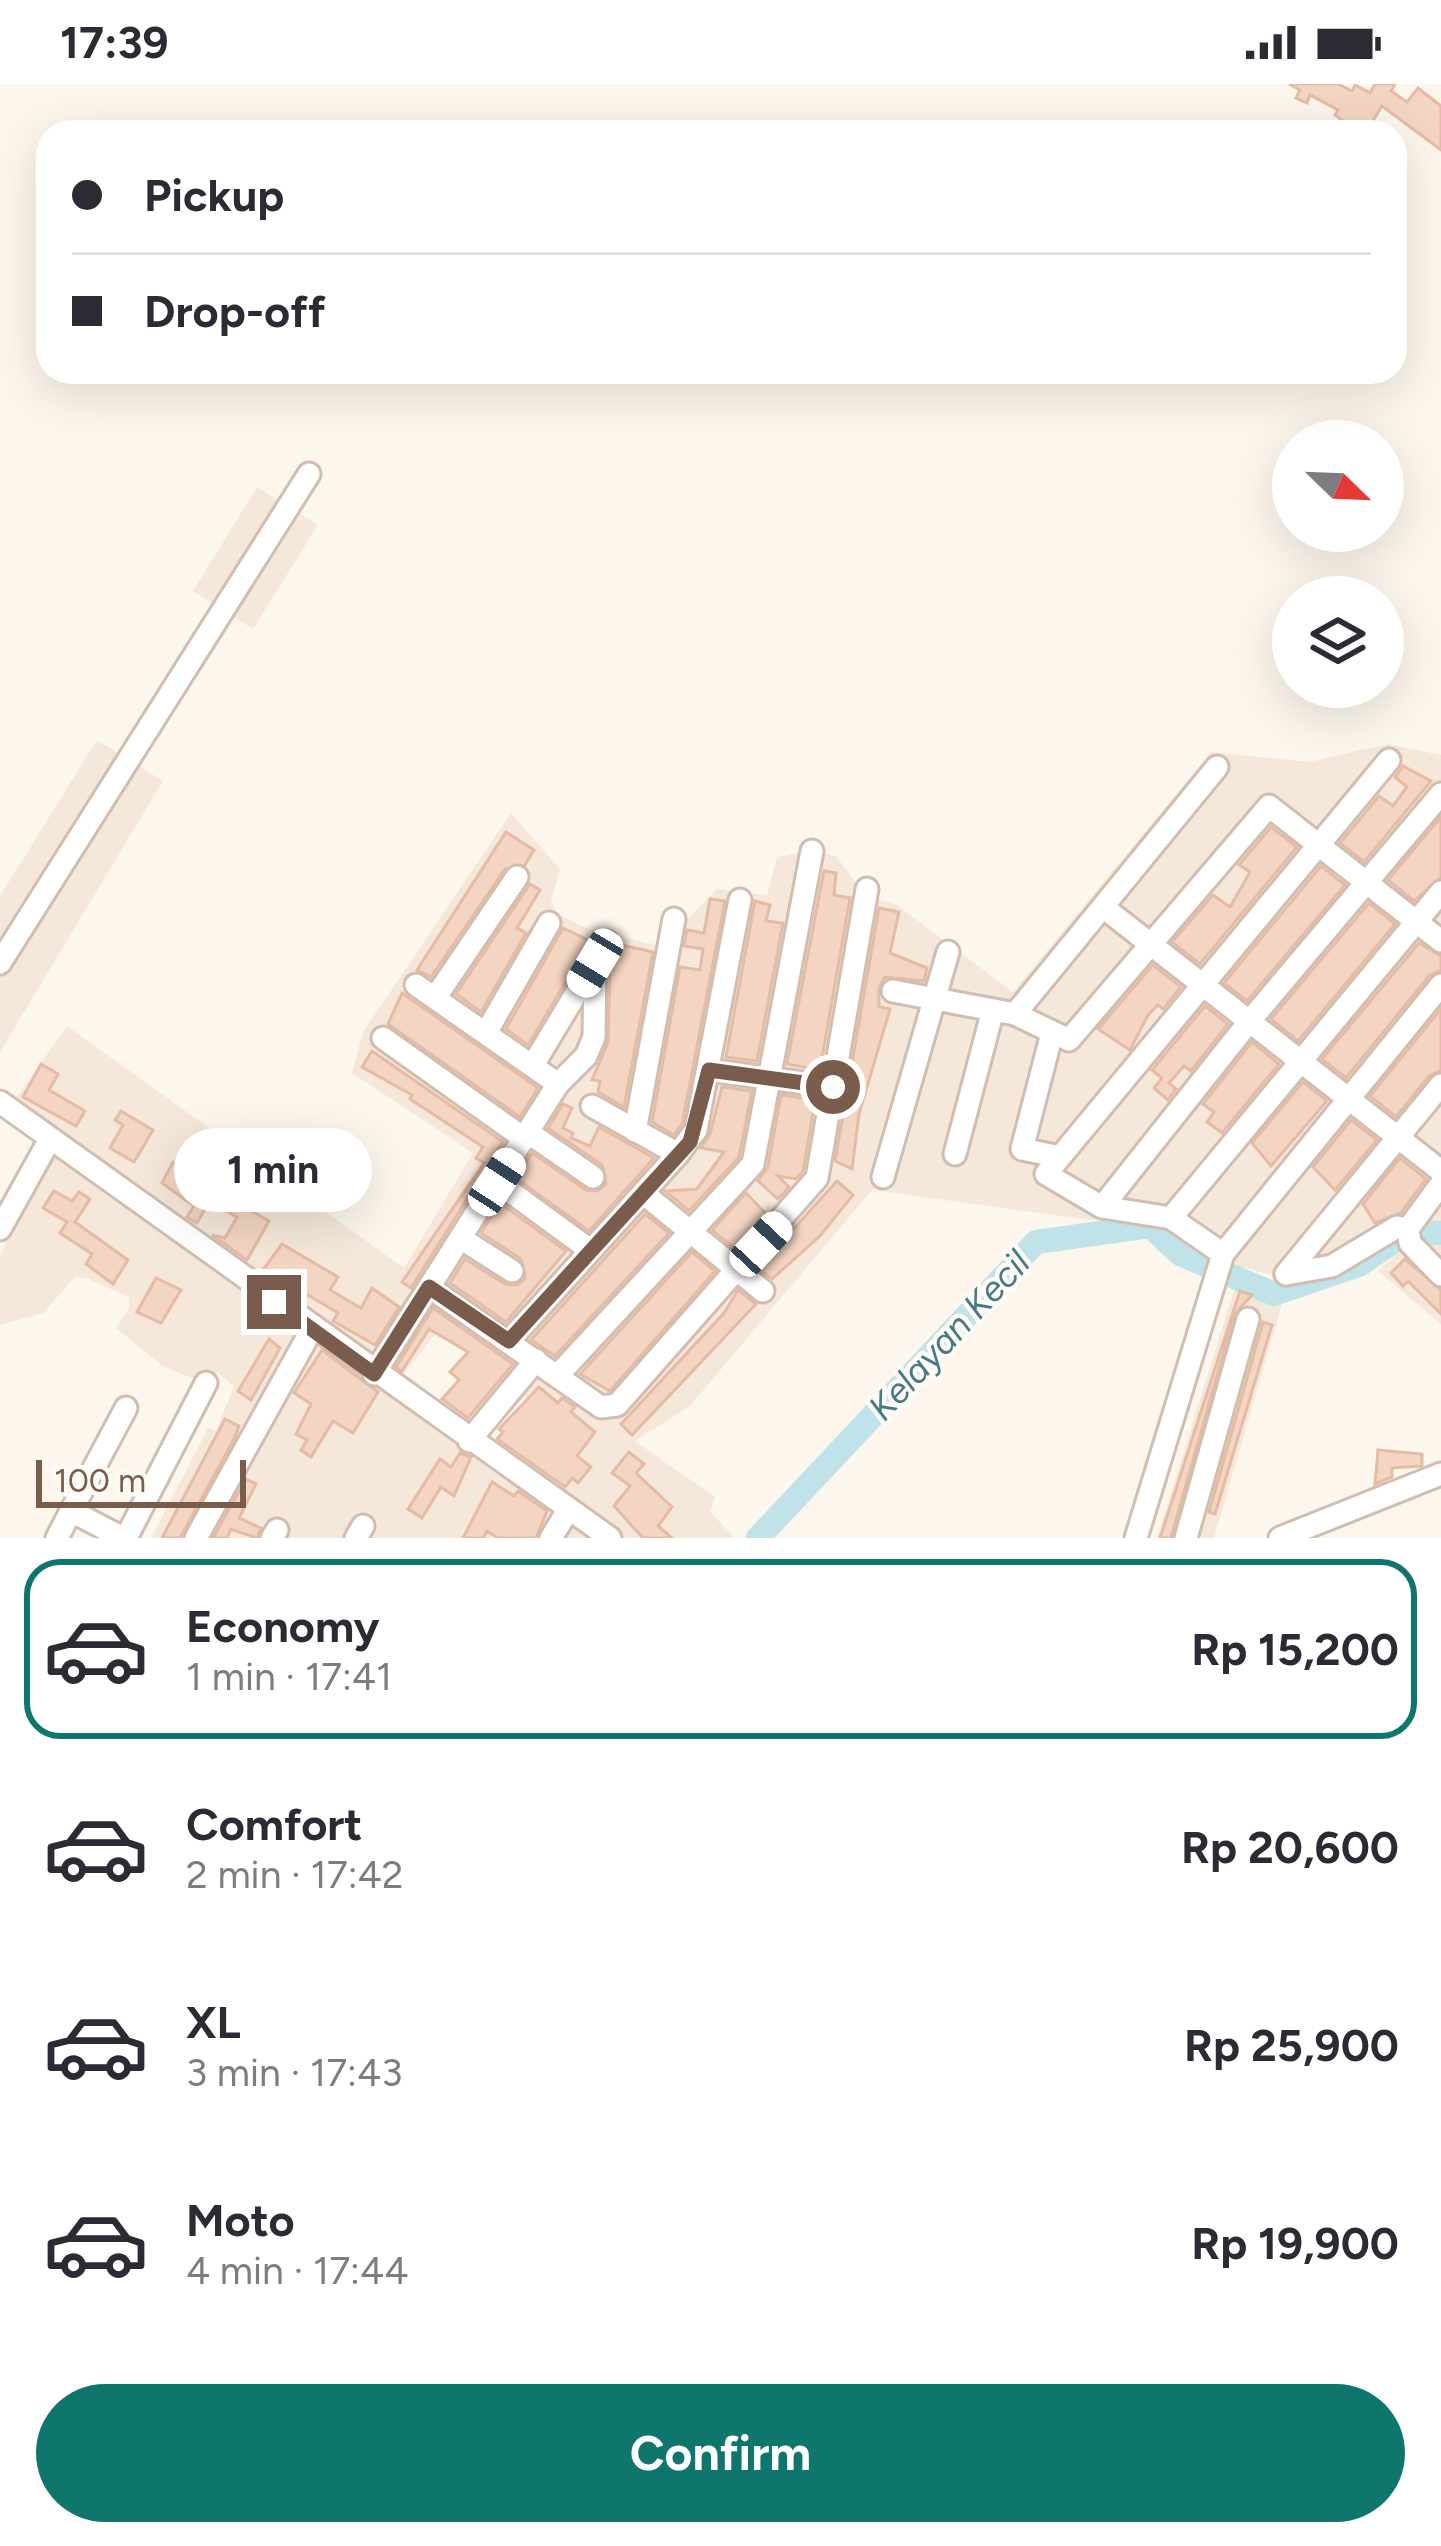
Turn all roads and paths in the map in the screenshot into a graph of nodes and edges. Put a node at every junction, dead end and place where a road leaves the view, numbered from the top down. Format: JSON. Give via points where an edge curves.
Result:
{"nodes":[{"id":1,"x":309,"y":473,"type":"dead end"},
{"id":2,"x":1389,"y":760,"type":"dead end"},
{"id":3,"x":1217,"y":767,"type":"dead end"},
{"id":4,"x":1441,"y":794,"type":"edge"},
{"id":5,"x":1319,"y":845,"type":"junction"},
{"id":6,"x":812,"y":850,"type":"dead end"},
{"id":7,"x":517,"y":877,"type":"dead end"},
{"id":8,"x":1368,"y":884,"type":"junction"},
{"id":9,"x":867,"y":889,"type":"dead end"},
{"id":10,"x":1441,"y":892,"type":"edge"},
{"id":11,"x":740,"y":900,"type":"dead end"},
{"id":12,"x":1103,"y":907,"type":"junction"},
{"id":13,"x":674,"y":920,"type":"dead end"},
{"id":14,"x":1417,"y":922,"type":"junction"},
{"id":15,"x":549,"y":923,"type":"dead end"},
{"id":16,"x":1441,"y":941,"type":"edge"},
{"id":17,"x":608,"y":942,"type":"dead end"},
{"id":18,"x":1151,"y":945,"type":"junction"},
{"id":19,"x":948,"y":952,"type":"dead end"},
{"id":20,"x":595,"y":963,"type":"junction"},
{"id":21,"x":0,"y":964,"type":"edge"},
{"id":22,"x":853,"y":979,"type":"junction"},
{"id":23,"x":1201,"y":985,"type":"junction"},
{"id":24,"x":1441,"y":986,"type":"edge"},
{"id":25,"x":932,"y":998,"type":"junction"},
{"id":26,"x":1004,"y":1012,"type":"junction"},
{"id":27,"x":1248,"y":1023,"type":"junction"},
{"id":28,"x":486,"y":1033,"type":"junction"},
{"id":29,"x":1052,"y":1033,"type":"junction"},
{"id":30,"x":383,"y":1038,"type":"dead end"},
{"id":31,"x":1297,"y":1062,"type":"junction"},
{"id":32,"x":533,"y":1065,"type":"junction"},
{"id":33,"x":709,"y":1070,"type":"junction"},
{"id":34,"x":772,"y":1080,"type":"junction"},
{"id":35,"x":558,"y":1084,"type":"junction"},
{"id":36,"x":1441,"y":1085,"type":"edge"},
{"id":37,"x":833,"y":1087,"type":"junction"},
{"id":38,"x":1345,"y":1100,"type":"junction"},
{"id":39,"x":0,"y":1102,"type":"edge"},
{"id":40,"x":592,"y":1106,"type":"dead end"},
{"id":41,"x":635,"y":1131,"type":"junction"},
{"id":42,"x":527,"y":1136,"type":"junction"},
{"id":43,"x":1398,"y":1138,"type":"junction"},
{"id":44,"x":48,"y":1142,"type":"junction"},
{"id":45,"x":678,"y":1154,"type":"junction"},
{"id":46,"x":955,"y":1154,"type":"dead end"},
{"id":47,"x":1060,"y":1157,"type":"junction"},
{"id":48,"x":1441,"y":1171,"type":"edge"},
{"id":49,"x":593,"y":1177,"type":"dead end"},
{"id":50,"x":884,"y":1177,"type":"dead end"},
{"id":51,"x":497,"y":1182,"type":"junction"},
{"id":52,"x":1441,"y":1184,"type":"edge"},
{"id":53,"x":643,"y":1193,"type":"junction"},
{"id":54,"x":1102,"y":1208,"type":"junction"},
{"id":55,"x":2,"y":1218,"type":"edge"},
{"id":56,"x":1172,"y":1218,"type":"junction"},
{"id":57,"x":691,"y":1232,"type":"junction"},
{"id":58,"x":1409,"y":1236,"type":"junction"},
{"id":59,"x":462,"y":1239,"type":"junction"},
{"id":60,"x":590,"y":1250,"type":"junction"},
{"id":61,"x":1223,"y":1254,"type":"junction"},
{"id":62,"x":738,"y":1268,"type":"junction"},
{"id":63,"x":512,"y":1271,"type":"dead end"},
{"id":64,"x":1441,"y":1275,"type":"edge"},
{"id":65,"x":429,"y":1287,"type":"junction"},
{"id":66,"x":763,"y":1291,"type":"dead end"},
{"id":67,"x":1248,"y":1319,"type":"dead end"},
{"id":68,"x":311,"y":1329,"type":"junction"},
{"id":69,"x":509,"y":1341,"type":"junction"},
{"id":70,"x":536,"y":1360,"type":"junction"},
{"id":71,"x":374,"y":1374,"type":"junction"},
{"id":72,"x":558,"y":1375,"type":"junction"},
{"id":73,"x":206,"y":1383,"type":"dead end"},
{"id":74,"x":126,"y":1408,"type":"dead end"},
{"id":75,"x":469,"y":1441,"type":"junction"},
{"id":76,"x":1441,"y":1474,"type":"edge"},
{"id":77,"x":568,"y":1510,"type":"junction"},
{"id":78,"x":71,"y":1511,"type":"junction"},
{"id":79,"x":57,"y":1538,"type":"edge"},
{"id":80,"x":124,"y":1538,"type":"edge"},
{"id":81,"x":196,"y":1538,"type":"edge"},
{"id":82,"x":551,"y":1538,"type":"edge"},
{"id":83,"x":610,"y":1538,"type":"edge"},
{"id":84,"x":1136,"y":1538,"type":"edge"},
{"id":85,"x":1186,"y":1538,"type":"edge"},
{"id":86,"x":1280,"y":1538,"type":"edge"}],
"edges":[{"from":1,"to":21,"type":"street"},
{"from":2,"to":5,"type":"street"},
{"from":3,"to":12,"type":"street"},
{"from":4,"to":8,"type":"street"},
{"from":5,"to":8,"type":"street"},
{"from":5,"to":18,"type":"street","via":[[1269,806]]},
{"from":5,"to":23,"type":"street"},
{"from":6,"to":34,"type":"street"},
{"from":7,"to":28,"type":"street","via":[[426,991]]},
{"from":8,"to":14,"type":"street"},
{"from":8,"to":27,"type":"street"},
{"from":9,"to":22,"type":"street"},
{"from":10,"to":14,"type":"street"},
{"from":11,"to":33,"type":"street"},
{"from":12,"to":18,"type":"street"},
{"from":12,"to":26,"type":"street"},
{"from":13,"to":41,"type":"street"},
{"from":14,"to":16,"type":"street"},
{"from":14,"to":31,"type":"street"},
{"from":15,"to":28,"type":"street"},
{"from":17,"to":20,"type":"street"},
{"from":18,"to":23,"type":"street"},
{"from":18,"to":29,"type":"street","via":[[1069,1040]]},
{"from":19,"to":25,"type":"street"},
{"from":20,"to":32,"type":"street"},
{"from":20,"to":35,"type":"street","via":[[595,1037]]},
{"from":22,"to":25,"type":"street"},
{"from":22,"to":37,"type":"street"},
{"from":23,"to":27,"type":"street"},
{"from":23,"to":47,"type":"street"},
{"from":24,"to":38,"type":"street"},
{"from":25,"to":26,"type":"street"},
{"from":25,"to":50,"type":"street"},
{"from":26,"to":29,"type":"street"},
{"from":26,"to":46,"type":"street"},
{"from":27,"to":31,"type":"street"},
{"from":27,"to":54,"type":"street"},
{"from":28,"to":32,"type":"street"},
{"from":29,"to":47,"type":"street","via":[[1022,1148]]},
{"from":30,"to":42,"type":"street"},
{"from":31,"to":38,"type":"street"},
{"from":31,"to":56,"type":"street"},
{"from":32,"to":35,"type":"street"},
{"from":33,"to":34,"type":"street"},
{"from":33,"to":45,"type":"street","via":[[696,1130]]},
{"from":34,"to":37,"type":"street"},
{"from":34,"to":57,"type":"street","via":[[753,1164]]},
{"from":35,"to":42,"type":"street"},
{"from":36,"to":43,"type":"street"},
{"from":37,"to":62,"type":"street","via":[[813,1186]]},
{"from":38,"to":43,"type":"street"},
{"from":38,"to":61,"type":"street"},
{"from":39,"to":44,"type":"street"},
{"from":40,"to":41,"type":"street"},
{"from":41,"to":45,"type":"street"},
{"from":42,"to":49,"type":"street"},
{"from":42,"to":51,"type":"street"},
{"from":43,"to":48,"type":"street"},
{"from":43,"to":58,"type":"street","via":[[1286,1274],[1332,1266],[1397,1227]]},
{"from":44,"to":55,"type":"street"},
{"from":44,"to":68,"type":"street"},
{"from":45,"to":53,"type":"street"},
{"from":47,"to":54,"type":"street","via":[[1047,1179]]},
{"from":51,"to":59,"type":"street"},
{"from":51,"to":60,"type":"street"},
{"from":52,"to":58,"type":"street"},
{"from":53,"to":57,"type":"street"},
{"from":53,"to":60,"type":"street"},
{"from":54,"to":56,"type":"street"},
{"from":56,"to":61,"type":"street"},
{"from":57,"to":62,"type":"street"},
{"from":57,"to":72,"type":"street"},
{"from":58,"to":64,"type":"street"},
{"from":59,"to":63,"type":"street"},
{"from":59,"to":65,"type":"street"},
{"from":60,"to":69,"type":"street"},
{"from":61,"to":84,"type":"street"},
{"from":62,"to":66,"type":"street"},
{"from":62,"to":72,"type":"street","via":[[613,1407],[601,1407]]},
{"from":65,"to":69,"type":"street"},
{"from":65,"to":71,"type":"street"},
{"from":67,"to":85,"type":"street"},
{"from":68,"to":71,"type":"street"},
{"from":68,"to":81,"type":"street"},
{"from":69,"to":70,"type":"street"},
{"from":70,"to":72,"type":"street"},
{"from":70,"to":75,"type":"street"},
{"from":71,"to":75,"type":"street"},
{"from":73,"to":80,"type":"street"},
{"from":74,"to":78,"type":"street"},
{"from":75,"to":77,"type":"street"},
{"from":76,"to":86,"type":"street"},
{"from":77,"to":82,"type":"street"},
{"from":77,"to":83,"type":"street"},
{"from":78,"to":79,"type":"street"},
{"from":78,"to":80,"type":"street"}]}
